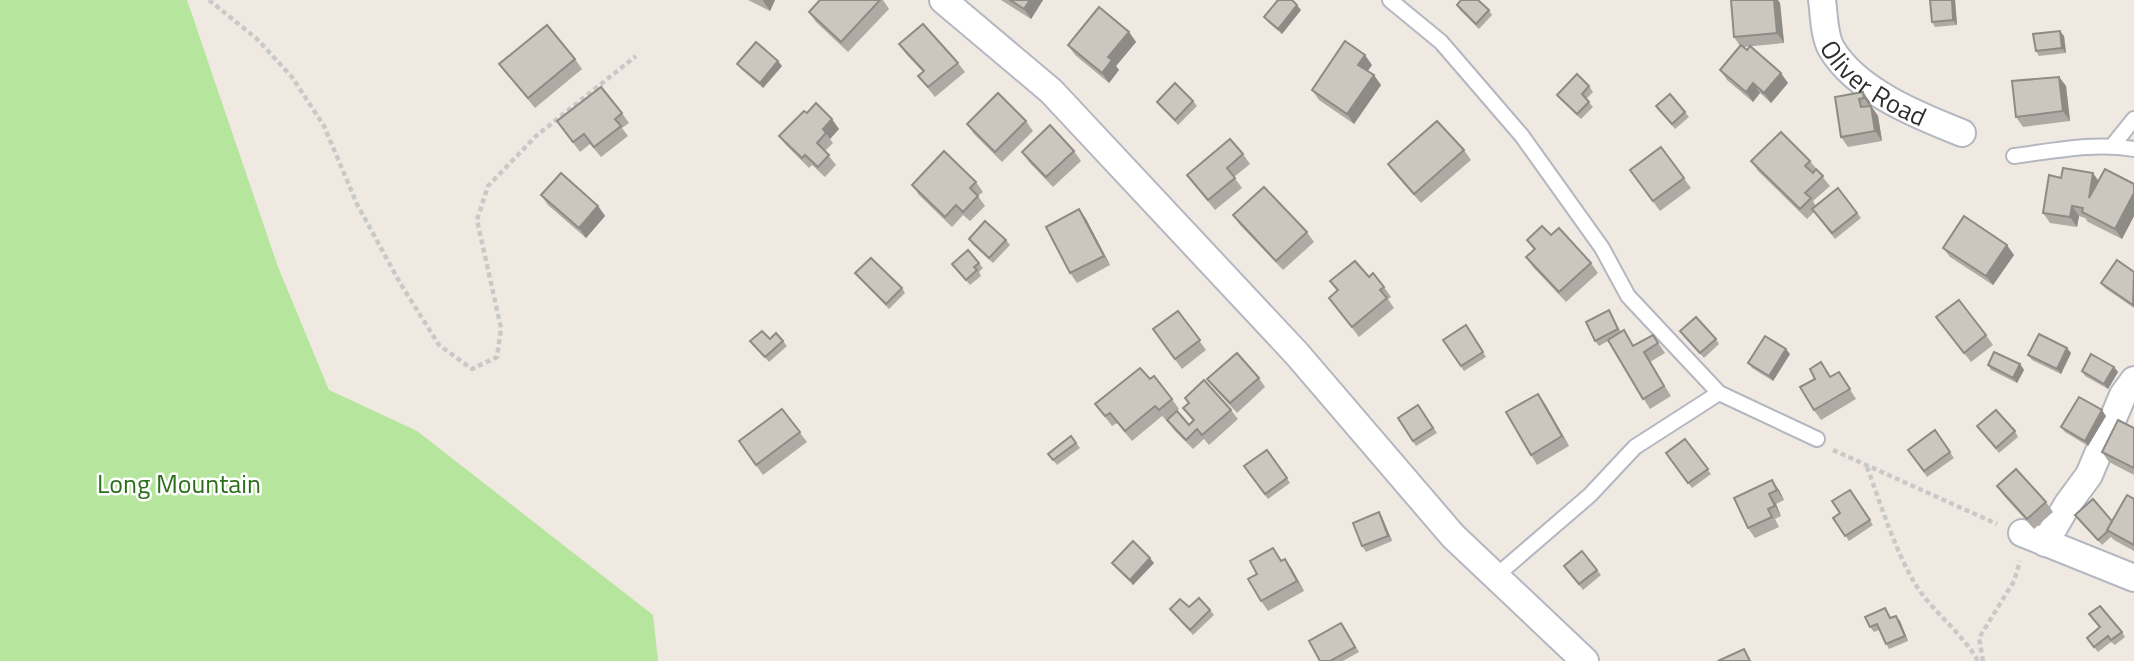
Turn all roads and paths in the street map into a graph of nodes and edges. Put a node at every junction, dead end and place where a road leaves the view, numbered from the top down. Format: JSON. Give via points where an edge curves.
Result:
{"nodes":[{"id":1,"x":209,"y":0,"type":"edge"},
{"id":2,"x":943,"y":0,"type":"edge"},
{"id":3,"x":1390,"y":0,"type":"edge"},
{"id":4,"x":1822,"y":0,"type":"edge"},
{"id":5,"x":636,"y":56,"type":"dead end"},
{"id":6,"x":2134,"y":119,"type":"edge"},
{"id":7,"x":1962,"y":133,"type":"dead end"},
{"id":8,"x":2113,"y":145,"type":"junction"},
{"id":9,"x":2134,"y":149,"type":"edge"},
{"id":10,"x":2014,"y":156,"type":"dead end"},
{"id":11,"x":2134,"y":380,"type":"edge"},
{"id":12,"x":1719,"y":393,"type":"junction"},
{"id":13,"x":1817,"y":439,"type":"joint"},
{"id":14,"x":1867,"y":466,"type":"junction"},
{"id":15,"x":2033,"y":538,"type":"junction"},
{"id":16,"x":1496,"y":576,"type":"junction"},
{"id":17,"x":2134,"y":578,"type":"edge"},
{"id":18,"x":1585,"y":661,"type":"edge"},
{"id":19,"x":1981,"y":661,"type":"edge"}],
"edges":[{"from":1,"to":5,"type":"path","via":[[257,39],[292,77],[324,126],[357,204],[400,283],[439,345],[472,369],[496,357],[501,328],[477,220],[488,186],[536,136]]},
{"from":2,"to":16,"type":"street","via":[[1051,91],[1297,354],[1453,536]]},
{"from":3,"to":12,"type":"lane","via":[[1441,42],[1522,136],[1602,248],[1628,296]]},
{"from":4,"to":7,"type":"street","name":"Oliver Road","via":[[1830,46],[1844,66],[1909,111]]},
{"from":6,"to":8,"type":"lane"},
{"from":8,"to":9,"type":"lane"},
{"from":8,"to":10,"type":"lane"},
{"from":11,"to":15,"type":"street","via":[[2123,395],[2089,475]]},
{"from":12,"to":13,"type":"lane"},
{"from":12,"to":16,"type":"lane","via":[[1635,447],[1590,495]]},
{"from":13,"to":14,"type":"path"},
{"from":14,"to":15,"type":"path"},
{"from":14,"to":19,"type":"path","via":[[1914,583]]},
{"from":15,"to":17,"type":"street"},
{"from":15,"to":19,"type":"path","via":[[2014,581],[1979,638]]},
{"from":16,"to":18,"type":"street"}]}
